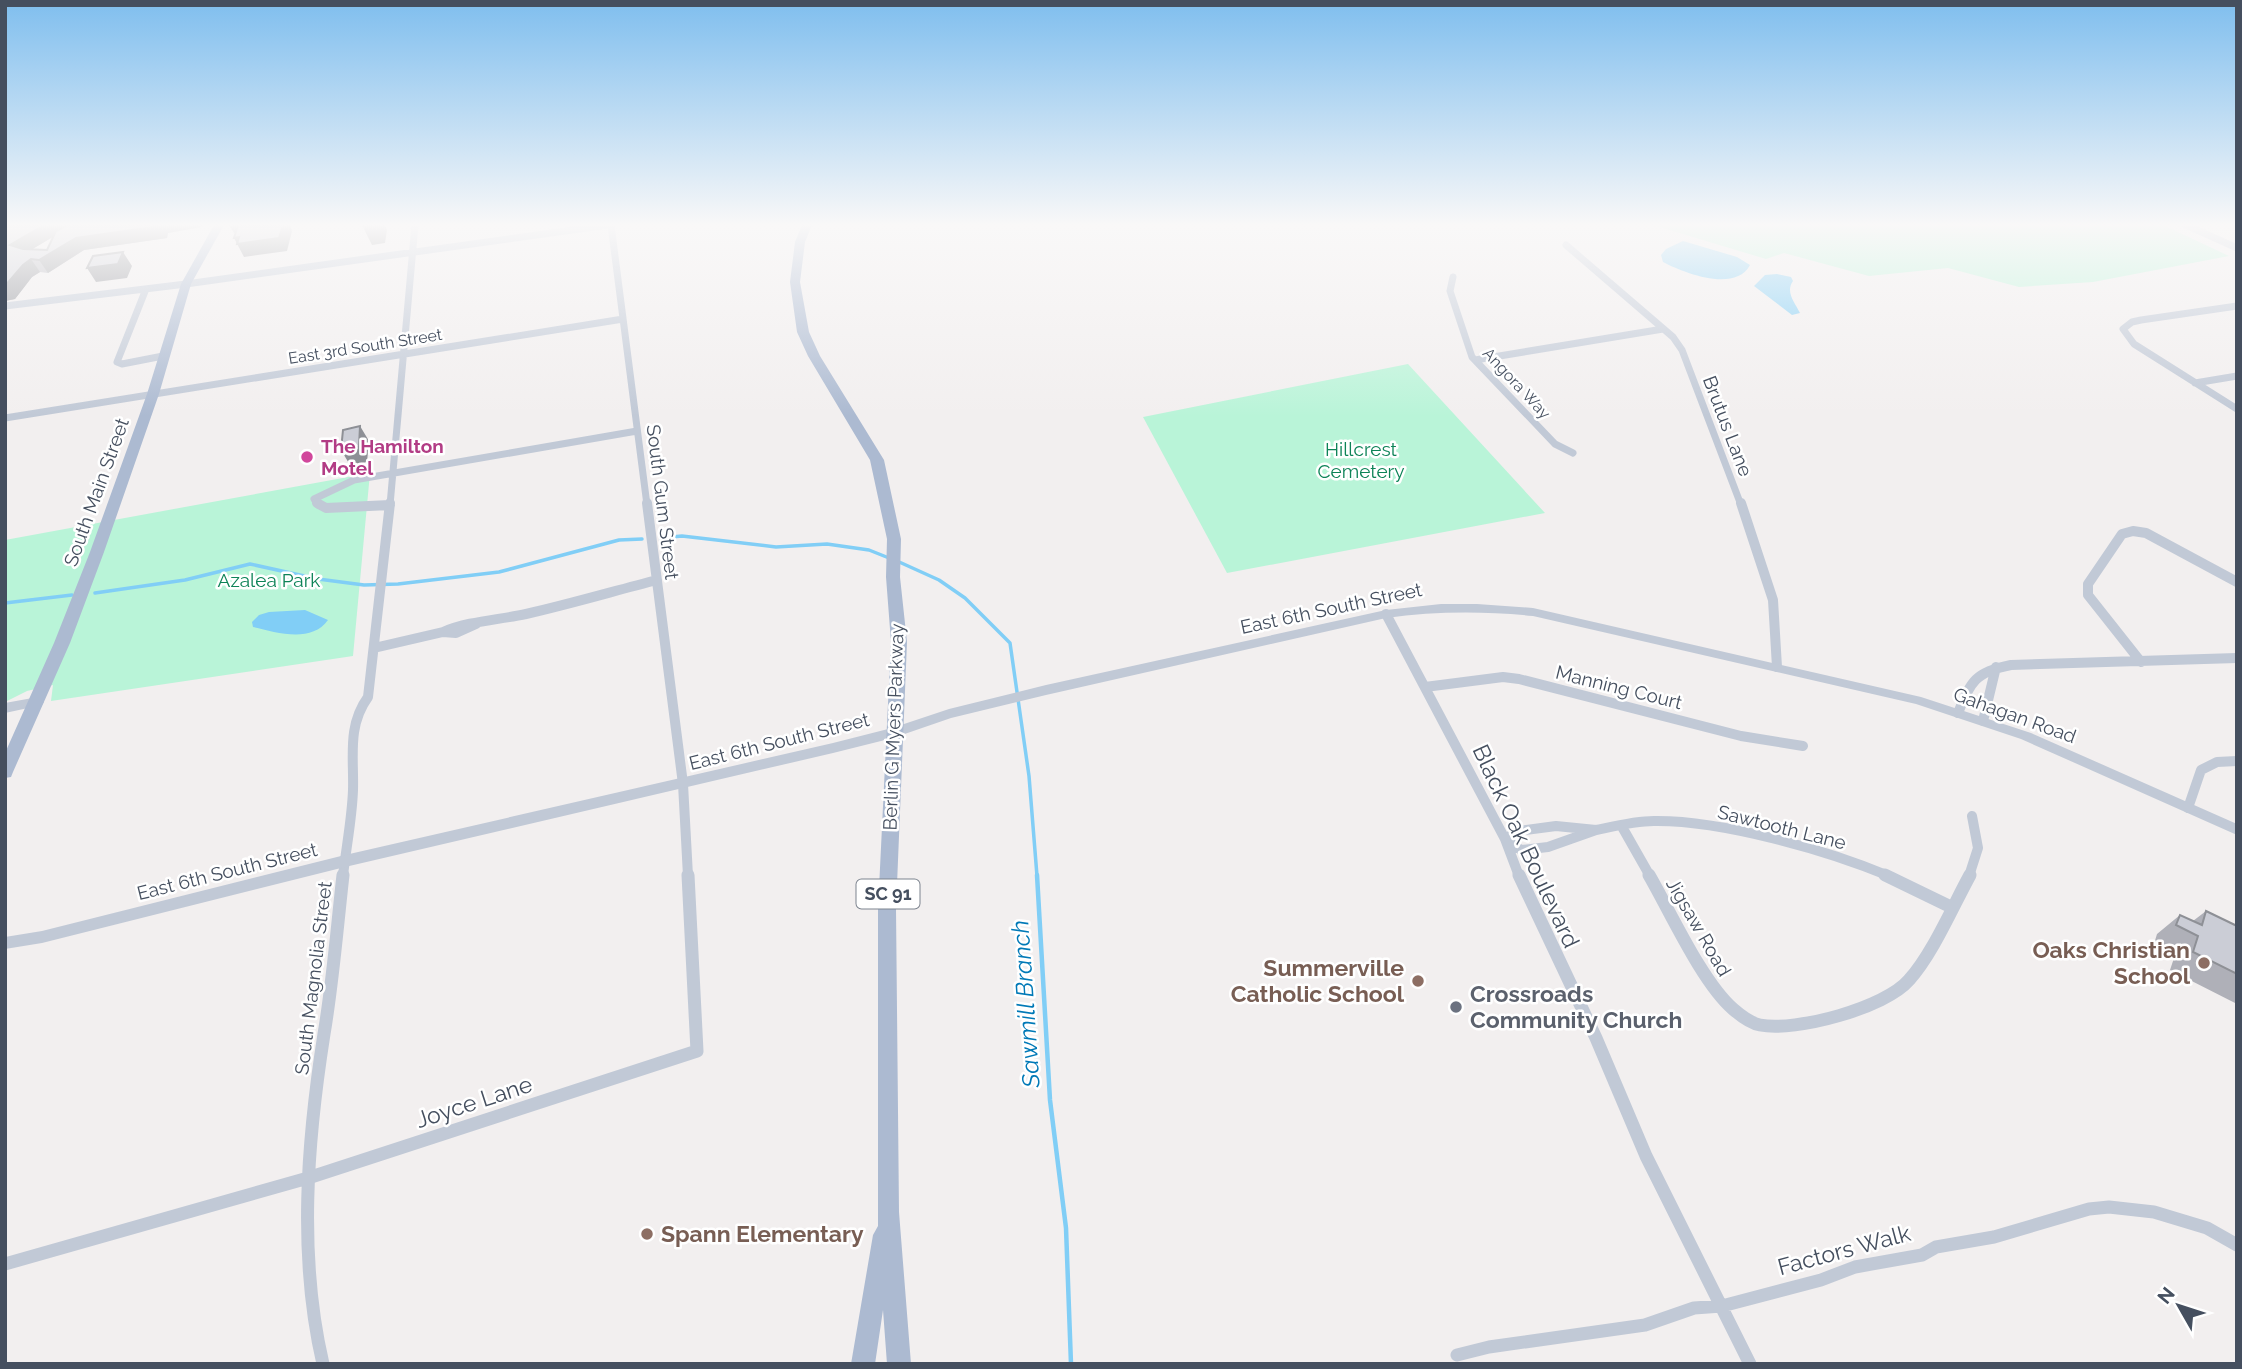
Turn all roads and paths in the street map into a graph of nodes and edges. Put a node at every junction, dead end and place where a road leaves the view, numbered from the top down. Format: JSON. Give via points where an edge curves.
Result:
{"nodes":[{"id":1,"x":146,"y":289,"type":"joint"},
{"id":2,"x":184,"y":289,"type":"edge"},
{"id":3,"x":409,"y":289,"type":"edge"},
{"id":4,"x":619,"y":289,"type":"edge"},
{"id":5,"x":796,"y":289,"type":"edge"},
{"id":6,"x":1450,"y":289,"type":"edge"},
{"id":7,"x":1617,"y":289,"type":"edge"},
{"id":8,"x":5,"y":306,"type":"edge"},
{"id":9,"x":2237,"y":306,"type":"edge"},
{"id":10,"x":623,"y":319,"type":"junction"},
{"id":11,"x":1663,"y":329,"type":"junction"},
{"id":12,"x":403,"y":354,"type":"junction"},
{"id":13,"x":163,"y":356,"type":"junction"},
{"id":14,"x":1475,"y":360,"type":"junction"},
{"id":15,"x":2237,"y":376,"type":"edge"},
{"id":16,"x":2195,"y":383,"type":"junction"},
{"id":17,"x":153,"y":394,"type":"junction"},
{"id":18,"x":2235,"y":406,"type":"edge"},
{"id":19,"x":5,"y":418,"type":"edge"},
{"id":20,"x":638,"y":431,"type":"junction"},
{"id":21,"x":1573,"y":453,"type":"dead end"},
{"id":22,"x":392,"y":475,"type":"junction"},
{"id":23,"x":390,"y":505,"type":"junction"},
{"id":24,"x":657,"y":580,"type":"junction"},
{"id":25,"x":2237,"y":582,"type":"edge"},
{"id":26,"x":1386,"y":614,"type":"junction"},
{"id":27,"x":374,"y":648,"type":"junction"},
{"id":28,"x":2237,"y":658,"type":"edge"},
{"id":29,"x":2141,"y":662,"type":"junction"},
{"id":30,"x":1773,"y":666,"type":"junction"},
{"id":31,"x":1996,"y":667,"type":"junction"},
{"id":32,"x":1425,"y":687,"type":"junction"},
{"id":33,"x":37,"y":702,"type":"junction"},
{"id":34,"x":5,"y":708,"type":"edge"},
{"id":35,"x":1958,"y":713,"type":"junction"},
{"id":36,"x":1983,"y":721,"type":"junction"},
{"id":37,"x":892,"y":733,"type":"junction"},
{"id":38,"x":1803,"y":746,"type":"dead end"},
{"id":39,"x":2237,"y":761,"type":"edge"},
{"id":40,"x":5,"y":772,"type":"edge"},
{"id":41,"x":683,"y":783,"type":"junction"},
{"id":42,"x":2188,"y":808,"type":"junction"},
{"id":43,"x":1972,"y":816,"type":"dead end"},
{"id":44,"x":1621,"y":825,"type":"junction"},
{"id":45,"x":1596,"y":830,"type":"junction"},
{"id":46,"x":2237,"y":830,"type":"edge"},
{"id":47,"x":1505,"y":839,"type":"junction"},
{"id":48,"x":345,"y":861,"type":"junction"},
{"id":49,"x":1951,"y":907,"type":"junction"},
{"id":50,"x":5,"y":943,"type":"edge"},
{"id":51,"x":308,"y":1178,"type":"junction"},
{"id":52,"x":888,"y":1212,"type":"junction"},
{"id":53,"x":2237,"y":1245,"type":"edge"},
{"id":54,"x":5,"y":1264,"type":"edge"},
{"id":55,"x":1722,"y":1306,"type":"junction"},
{"id":56,"x":1457,"y":1356,"type":"dead end"},
{"id":57,"x":323,"y":1364,"type":"edge"},
{"id":58,"x":863,"y":1364,"type":"edge"},
{"id":59,"x":899,"y":1364,"type":"edge"},
{"id":60,"x":1750,"y":1364,"type":"edge"}],
"edges":[{"from":1,"to":8,"type":"street"},
{"from":1,"to":13,"type":"street","via":[[117,362]]},
{"from":2,"to":13,"type":"main road","name":"South Main Street"},
{"from":3,"to":12,"type":"street","name":"South Magnolia Street"},
{"from":4,"to":10,"type":"street","name":"South Gum Street"},
{"from":5,"to":37,"type":"main road","name":"Berlin G Myers Parkway","number":"SC 91","via":[[803,332],[814,356],[877,460],[894,539],[899,642]]},
{"from":6,"to":14,"type":"street","name":"Angora Way"},
{"from":7,"to":11,"type":"street","name":"Brutus Lane"},
{"from":9,"to":16,"type":"street","via":[[2141,320],[2123,329],[2134,344]]},
{"from":10,"to":12,"type":"street","name":"East 3rd South Street"},
{"from":10,"to":20,"type":"street","name":"South Gum Street"},
{"from":11,"to":14,"type":"street"},
{"from":11,"to":30,"type":"street","name":"Brutus Lane","via":[[1682,350],[1752,533],[1773,600]]},
{"from":12,"to":17,"type":"street","name":"East 3rd South Street"},
{"from":12,"to":22,"type":"street","name":"South Magnolia Street"},
{"from":13,"to":17,"type":"main road","name":"South Main Street"},
{"from":14,"to":21,"type":"street","name":"Angora Way","via":[[1555,444]]},
{"from":15,"to":16,"type":"street"},
{"from":16,"to":18,"type":"street"},
{"from":17,"to":19,"type":"street","name":"East 3rd South Street"},
{"from":17,"to":33,"type":"main road","name":"South Main Street"},
{"from":20,"to":22,"type":"street"},
{"from":20,"to":24,"type":"street","name":"South Gum Street"},
{"from":22,"to":23,"type":"street","name":"South Magnolia Street"},
{"from":22,"to":23,"type":"street","via":[[354,480],[314,499],[326,508]]},
{"from":23,"to":27,"type":"street","name":"South Magnolia Street"},
{"from":24,"to":27,"type":"street","via":[[476,624],[456,634],[443,632]]},
{"from":24,"to":41,"type":"street","name":"South Gum Street"},
{"from":25,"to":29,"type":"street","via":[[2146,533],[2122,534],[2088,584],[2088,594]]},
{"from":26,"to":30,"type":"street","name":"East 6th South Street","via":[[1480,606],[1533,612]]},
{"from":26,"to":32,"type":"street","name":"Black Oak Boulevard"},
{"from":26,"to":37,"type":"street","name":"East 6th South Street","via":[[1046,690]]},
{"from":27,"to":48,"type":"street","name":"South Magnolia Street","via":[[368,697],[358,711],[352,739],[353,792]]},
{"from":28,"to":29,"type":"street"},
{"from":29,"to":31,"type":"street"},
{"from":30,"to":35,"type":"street","name":"Gahagan Road"},
{"from":31,"to":35,"type":"street","via":[[1984,669],[1970,684]]},
{"from":31,"to":36,"type":"street"},
{"from":32,"to":38,"type":"street","name":"Manning Court","via":[[1519,679],[1741,736]]},
{"from":32,"to":47,"type":"street","name":"Black Oak Boulevard"},
{"from":33,"to":34,"type":"street"},
{"from":33,"to":40,"type":"main road","name":"South Main Street"},
{"from":35,"to":36,"type":"street","name":"Gahagan Road"},
{"from":36,"to":42,"type":"street","name":"Gahagan Road"},
{"from":37,"to":41,"type":"street","name":"East 6th South Street"},
{"from":37,"to":52,"type":"main road","name":"Berlin G Myers Parkway","number":"SC 91","via":[[887,909]]},
{"from":39,"to":42,"type":"street","via":[[2217,762],[2201,771]]},
{"from":41,"to":48,"type":"street","name":"East 6th South Street"},
{"from":41,"to":51,"type":"street","name":"Joyce Lane","via":[[697,1051]]},
{"from":42,"to":46,"type":"street","name":"Gahagan Road"},
{"from":43,"to":49,"type":"street","name":"Jigsaw Road","via":[[1979,850]]},
{"from":44,"to":45,"type":"street","name":"Sawtooth Lane"},
{"from":44,"to":49,"type":"street","name":"Sawtooth Lane","via":[[1686,824],[1814,849],[1884,872]]},
{"from":44,"to":49,"type":"street","name":"Jigsaw Road","via":[[1715,990],[1728,1006],[1760,1025],[1779,1026],[1844,1012],[1875,1004],[1901,990],[1939,934]]},
{"from":45,"to":47,"type":"street","name":"Sawtooth Lane","via":[[1556,826],[1518,831]]},
{"from":45,"to":47,"type":"street","name":"Sawtooth Lane","via":[[1548,847],[1521,850]]},
{"from":47,"to":55,"type":"street","name":"Black Oak Boulevard","via":[[1646,1156]]},
{"from":48,"to":50,"type":"street","name":"East 6th South Street"},
{"from":48,"to":51,"type":"street","name":"South Magnolia Street","via":[[318,1057]]},
{"from":51,"to":54,"type":"street","name":"Joyce Lane"},
{"from":51,"to":57,"type":"street","name":"South Magnolia Street","via":[[309,1275]]},
{"from":52,"to":58,"type":"main road","name":"Berlin G Myers Parkway","number":"SC 91"},
{"from":52,"to":59,"type":"main road","name":"Berlin G Myers Parkway","number":"SC 91"},
{"from":53,"to":55,"type":"street","name":"Factors Walk","via":[[2207,1228],[2154,1212],[2089,1209],[1994,1237],[1936,1247],[1922,1255],[1855,1266],[1821,1280]]},
{"from":55,"to":56,"type":"street","name":"Factors Walk","via":[[1694,1308],[1645,1325],[1489,1347]]},
{"from":55,"to":60,"type":"street","name":"Black Oak Boulevard"}]}
